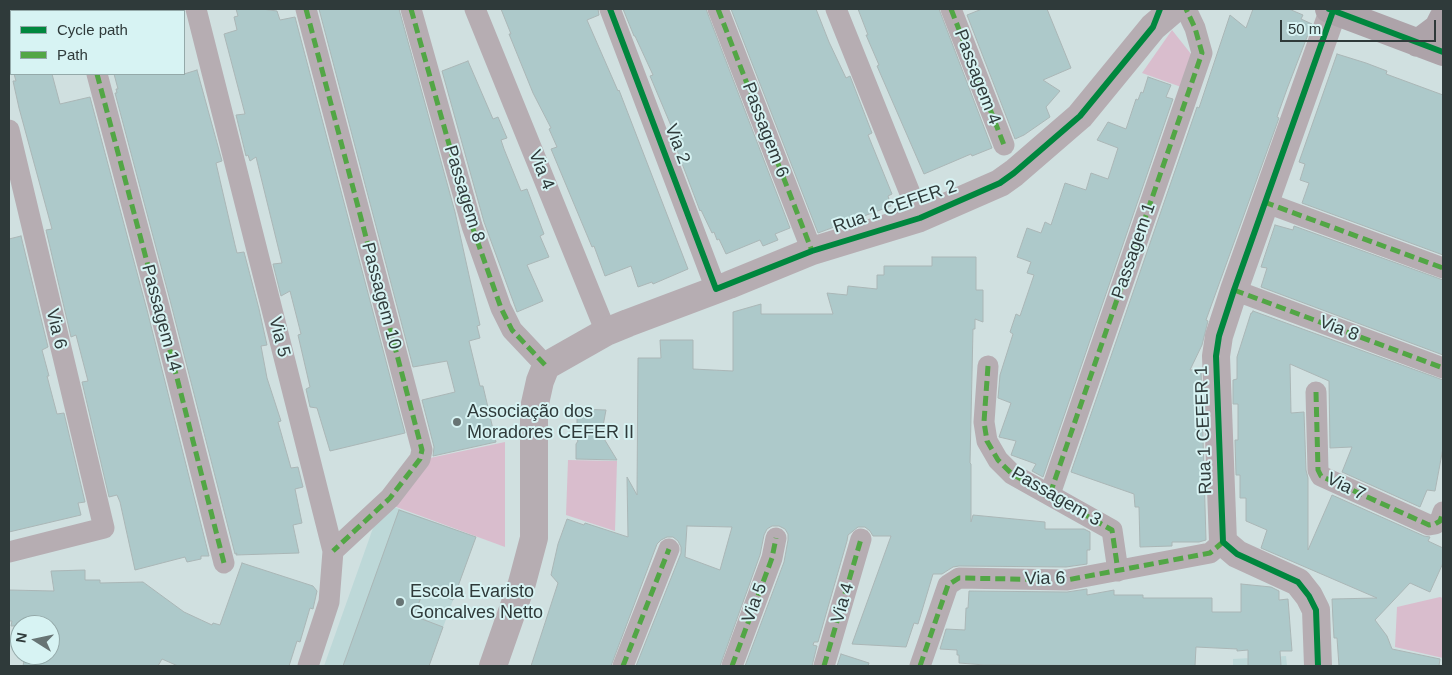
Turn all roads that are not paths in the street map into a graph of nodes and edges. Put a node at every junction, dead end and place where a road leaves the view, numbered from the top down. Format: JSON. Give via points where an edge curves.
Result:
{"nodes":[{"id":1,"x":196,"y":9,"type":"edge"},
{"id":2,"x":306,"y":9,"type":"edge"},
{"id":3,"x":410,"y":9,"type":"edge"},
{"id":4,"x":475,"y":9,"type":"edge"},
{"id":5,"x":610,"y":9,"type":"edge"},
{"id":6,"x":718,"y":9,"type":"edge"},
{"id":7,"x":836,"y":9,"type":"edge"},
{"id":8,"x":951,"y":9,"type":"edge"},
{"id":9,"x":1174,"y":9,"type":"edge"},
{"id":10,"x":1186,"y":9,"type":"edge"},
{"id":11,"x":1331,"y":10,"type":"edge"},
{"id":12,"x":1157,"y":18,"type":"edge"},
{"id":13,"x":1443,"y":18,"type":"edge"},
{"id":14,"x":1418,"y":43,"type":"junction"},
{"id":15,"x":1443,"y":52,"type":"edge"},
{"id":16,"x":97,"y":75,"type":"edge"},
{"id":17,"x":9,"y":130,"type":"edge"},
{"id":18,"x":1004,"y":145,"type":"dead end"},
{"id":19,"x":1264,"y":202,"type":"junction"},
{"id":20,"x":920,"y":218,"type":"junction"},
{"id":21,"x":812,"y":251,"type":"junction"},
{"id":22,"x":1443,"y":268,"type":"edge"},
{"id":23,"x":716,"y":289,"type":"junction"},
{"id":24,"x":1234,"y":290,"type":"junction"},
{"id":25,"x":606,"y":332,"type":"junction"},
{"id":26,"x":546,"y":366,"type":"junction"},
{"id":27,"x":988,"y":366,"type":"dead end"},
{"id":28,"x":1443,"y":368,"type":"edge"},
{"id":29,"x":1316,"y":392,"type":"dead end"},
{"id":30,"x":1050,"y":494,"type":"junction"},
{"id":31,"x":1443,"y":512,"type":"edge"},
{"id":32,"x":776,"y":538,"type":"dead end"},
{"id":33,"x":860,"y":539,"type":"dead end"},
{"id":34,"x":1223,"y":542,"type":"junction"},
{"id":35,"x":669,"y":549,"type":"dead end"},
{"id":36,"x":333,"y":551,"type":"junction"},
{"id":37,"x":9,"y":552,"type":"edge"},
{"id":38,"x":224,"y":564,"type":"dead end"},
{"id":39,"x":1118,"y":571,"type":"junction"},
{"id":40,"x":308,"y":666,"type":"edge"},
{"id":41,"x":493,"y":666,"type":"edge"},
{"id":42,"x":624,"y":666,"type":"edge"},
{"id":43,"x":732,"y":666,"type":"edge"},
{"id":44,"x":824,"y":666,"type":"edge"},
{"id":45,"x":920,"y":666,"type":"edge"},
{"id":46,"x":1318,"y":666,"type":"edge"}],
"edges":[{"from":1,"to":36,"type":"street","name":"Via 5"},
{"from":2,"to":36,"type":"street","name":"Passagem 10","via":[[422,450],[420,459],[390,498]]},
{"from":3,"to":26,"type":"street","name":"Passagem 8","via":[[472,226],[501,308],[512,330]]},
{"from":4,"to":25,"type":"street","name":"Via 4"},
{"from":5,"to":23,"type":"street","name":"Via 2"},
{"from":6,"to":21,"type":"street","name":"Passagem 6"},
{"from":7,"to":20,"type":"street"},
{"from":8,"to":18,"type":"street","name":"Passagem 4"},
{"from":9,"to":12,"type":"street","name":"Rua 1 CEFER 2"},
{"from":10,"to":30,"type":"street","name":"Passagem 1","via":[[1202,53]]},
{"from":11,"to":14,"type":"main road"},
{"from":11,"to":19,"type":"street","name":"Rua 1 CEFER 1"},
{"from":12,"to":20,"type":"street","name":"Rua 1 CEFER 2","via":[[1080,116],[1014,172],[1000,183]]},
{"from":13,"to":14,"type":"main road","via":[[1438,28]]},
{"from":14,"to":15,"type":"main road"},
{"from":16,"to":38,"type":"street","name":"Passagem 14"},
{"from":17,"to":37,"type":"street","name":"Via 6","via":[[104,528]]},
{"from":19,"to":22,"type":"street"},
{"from":19,"to":24,"type":"street","name":"Rua 1 CEFER 1"},
{"from":20,"to":21,"type":"street","name":"Rua 1 CEFER 2"},
{"from":21,"to":23,"type":"street","name":"Rua 1 CEFER 2"},
{"from":23,"to":25,"type":"street","name":"Rua 1 CEFER 2"},
{"from":24,"to":28,"type":"street","name":"Via 8"},
{"from":24,"to":34,"type":"street","name":"Rua 1 CEFER 1","via":[[1216,356]]},
{"from":25,"to":26,"type":"street","name":"Rua 1 CEFER 2"},
{"from":26,"to":41,"type":"street","via":[[534,408],[534,538]]},
{"from":27,"to":30,"type":"street","name":"Passagem 3","via":[[984,422],[986,441],[1012,474]]},
{"from":29,"to":31,"type":"street","name":"Via 7","via":[[1318,470],[1321,476],[1424,523],[1435,524]]},
{"from":30,"to":39,"type":"street","name":"Passagem 3","via":[[1112,530]]},
{"from":32,"to":43,"type":"street","name":"Via 5","via":[[772,558]]},
{"from":33,"to":44,"type":"street","name":"Via 4"},
{"from":34,"to":39,"type":"street","name":"Via 6","via":[[1210,553]]},
{"from":34,"to":46,"type":"street","via":[[1237,554],[1298,582],[1309,596],[1316,610]]},
{"from":35,"to":42,"type":"street"},
{"from":36,"to":40,"type":"street","name":"Via 5","via":[[329,602]]},
{"from":39,"to":45,"type":"street","name":"Via 6","via":[[1067,580],[959,578],[948,585]]}]}
